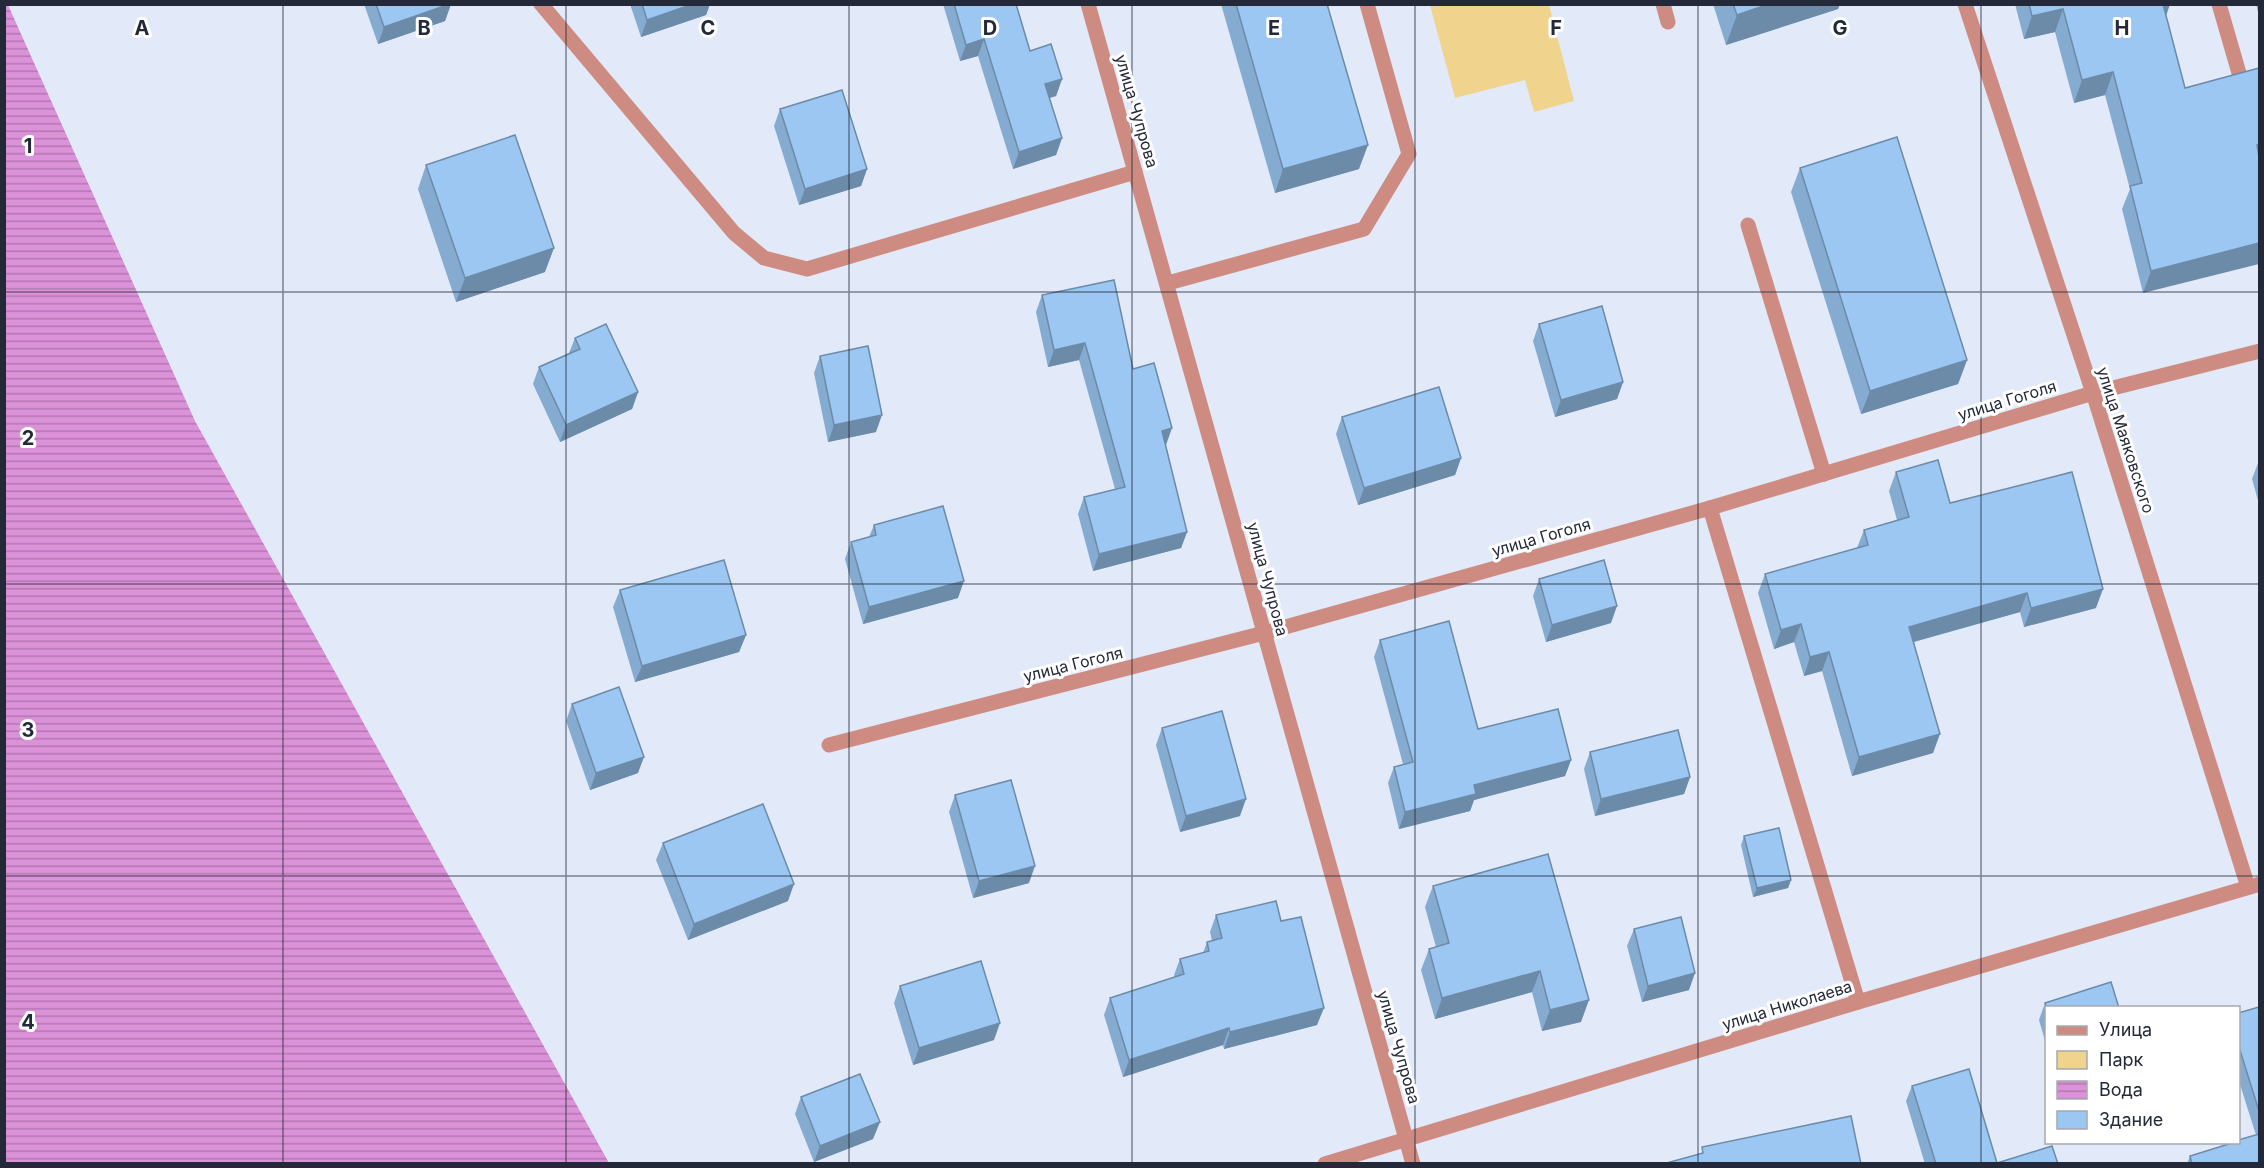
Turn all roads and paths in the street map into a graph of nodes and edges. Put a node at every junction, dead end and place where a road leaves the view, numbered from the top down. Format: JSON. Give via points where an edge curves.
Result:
{"nodes":[{"id":1,"x":541,"y":4,"type":"edge"},
{"id":2,"x":1088,"y":4,"type":"edge"},
{"id":3,"x":1367,"y":4,"type":"edge"},
{"id":4,"x":1663,"y":4,"type":"edge"},
{"id":5,"x":1965,"y":4,"type":"edge"},
{"id":6,"x":2219,"y":4,"type":"edge"},
{"id":7,"x":1668,"y":22,"type":"dead end"},
{"id":8,"x":2241,"y":80,"type":"edge"},
{"id":9,"x":1135,"y":172,"type":"junction"},
{"id":10,"x":1748,"y":225,"type":"dead end"},
{"id":11,"x":1168,"y":283,"type":"junction"},
{"id":12,"x":2259,"y":351,"type":"edge"},
{"id":13,"x":2093,"y":393,"type":"junction"},
{"id":14,"x":1824,"y":474,"type":"junction"},
{"id":15,"x":1710,"y":508,"type":"junction"},
{"id":16,"x":1264,"y":633,"type":"junction"},
{"id":17,"x":830,"y":745,"type":"dead end"},
{"id":18,"x":2254,"y":886,"type":"edge"},
{"id":19,"x":1858,"y":1002,"type":"junction"},
{"id":20,"x":1407,"y":1141,"type":"junction"},
{"id":21,"x":1325,"y":1164,"type":"edge"},
{"id":22,"x":1413,"y":1164,"type":"edge"}],
"edges":[{"from":1,"to":9,"type":"street","via":[[734,233],[764,258],[807,269]]},
{"from":2,"to":9,"type":"street","name":"улица Чупрова"},
{"from":3,"to":11,"type":"street","via":[[1409,154],[1364,229]]},
{"from":4,"to":7,"type":"street"},
{"from":5,"to":13,"type":"street","name":"улица Маяковского"},
{"from":6,"to":8,"type":"street"},
{"from":9,"to":11,"type":"street","name":"улица Чупрова"},
{"from":10,"to":14,"type":"street"},
{"from":11,"to":16,"type":"street","name":"улица Чупрова"},
{"from":12,"to":13,"type":"street","name":"улица Гоголя"},
{"from":13,"to":14,"type":"street","name":"улица Гоголя"},
{"from":13,"to":18,"type":"street","name":"улица Маяковского"},
{"from":14,"to":15,"type":"street","name":"улица Гоголя"},
{"from":15,"to":16,"type":"street","name":"улица Гоголя"},
{"from":15,"to":19,"type":"street"},
{"from":16,"to":17,"type":"street","name":"улица Гоголя"},
{"from":16,"to":20,"type":"street","name":"улица Чупрова"},
{"from":18,"to":19,"type":"street","name":"улица Николаева"},
{"from":19,"to":20,"type":"street","name":"улица Николаева"},
{"from":20,"to":21,"type":"street","name":"улица Николаева"},
{"from":20,"to":22,"type":"street","name":"улица Чупрова"}]}
